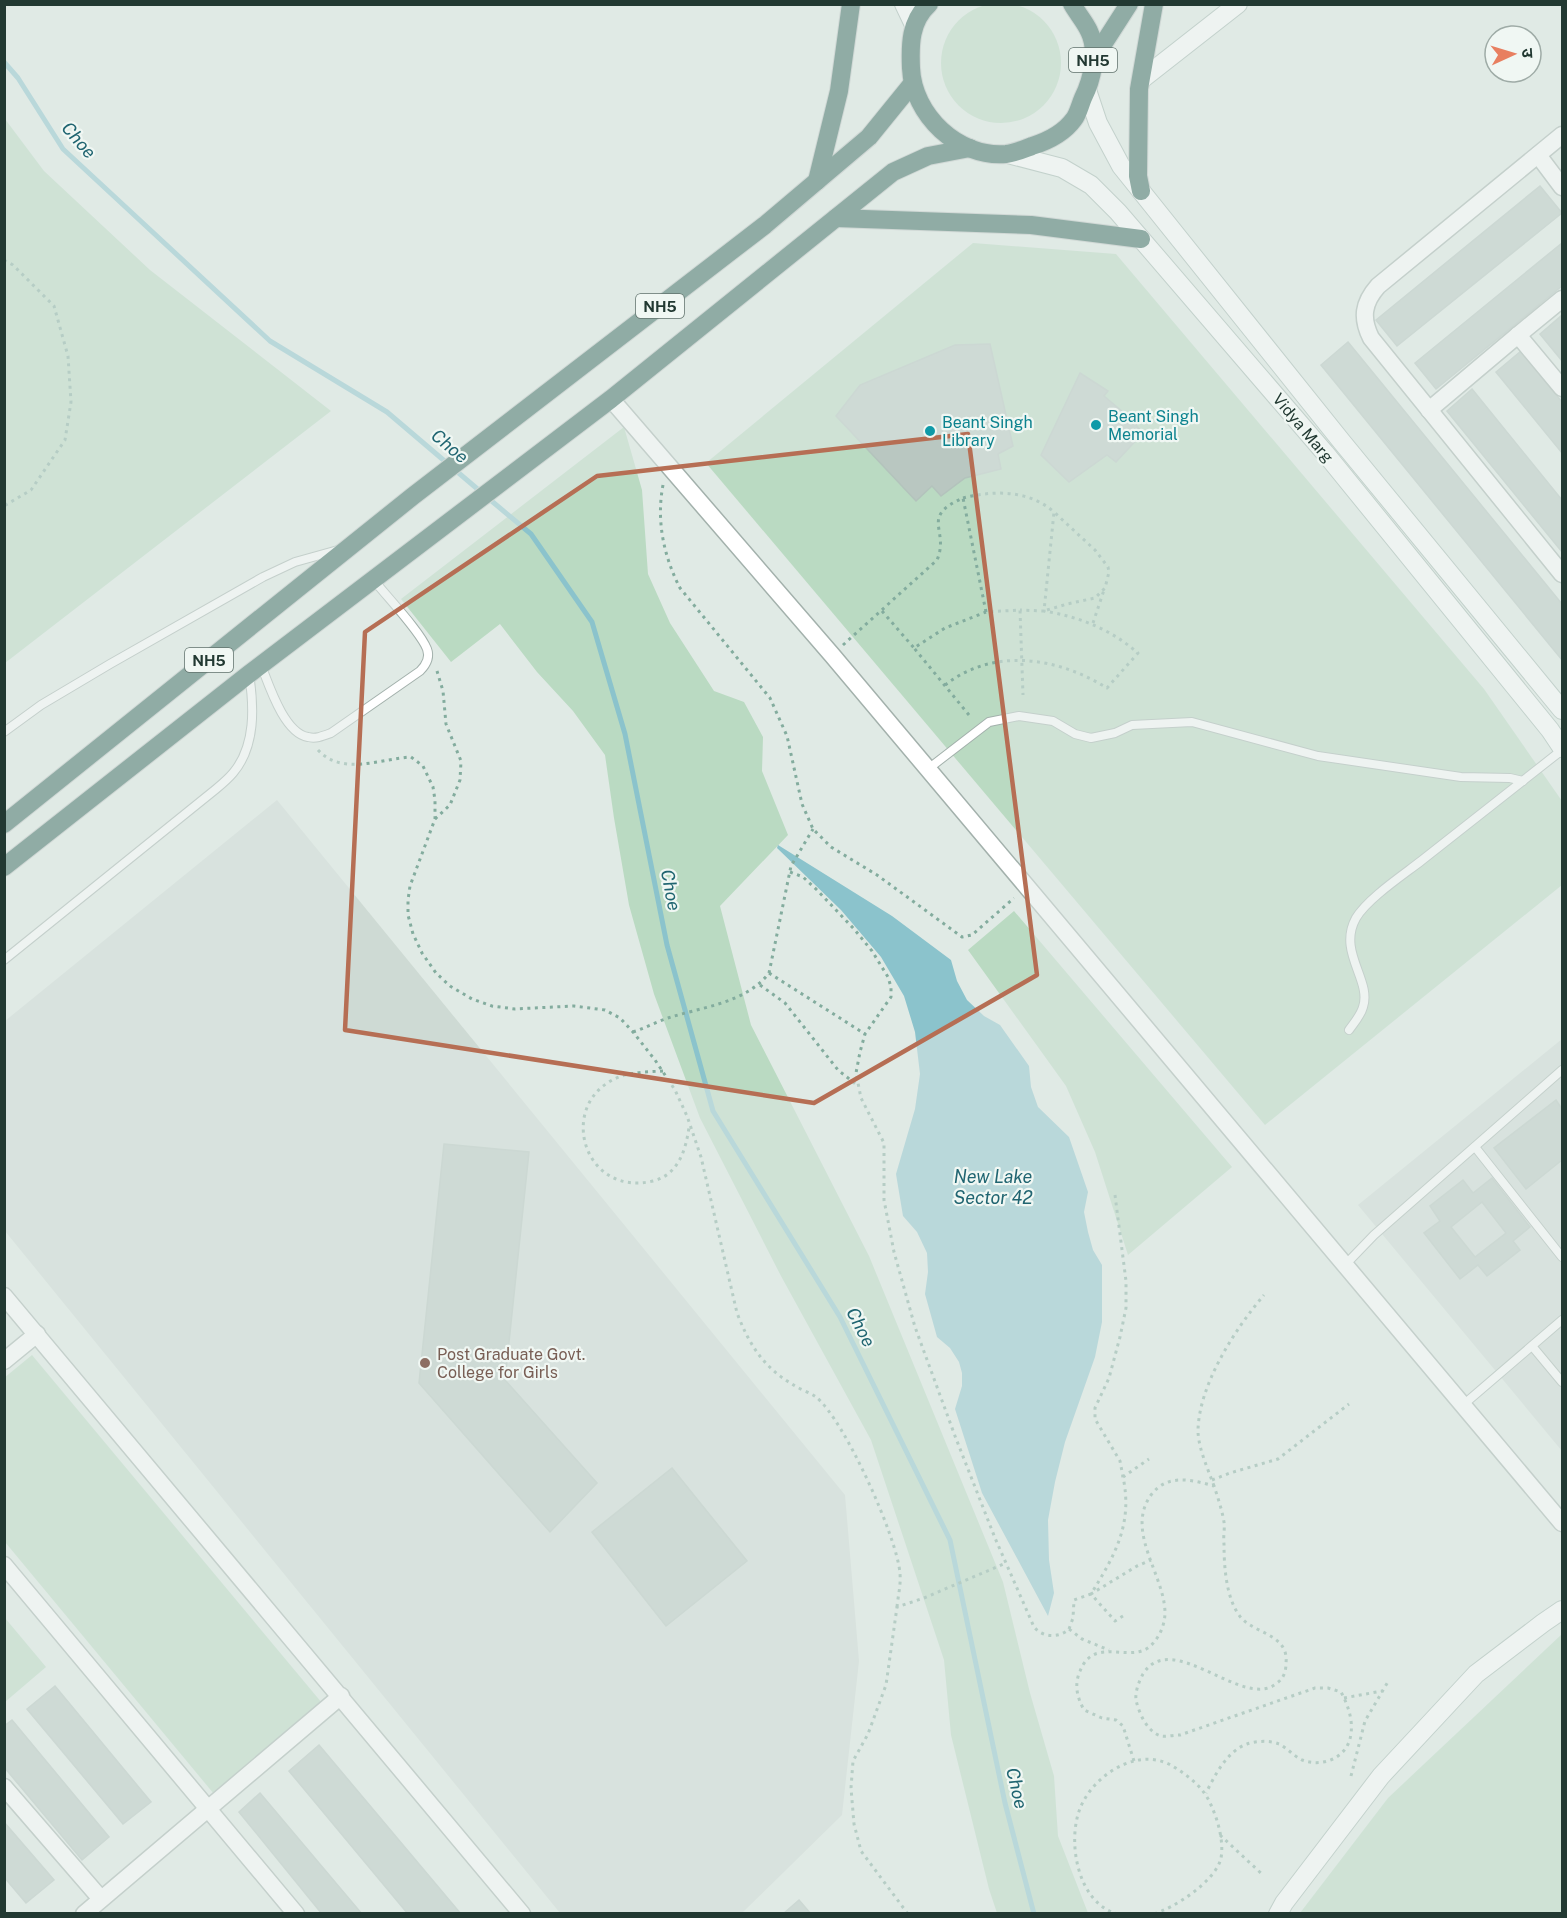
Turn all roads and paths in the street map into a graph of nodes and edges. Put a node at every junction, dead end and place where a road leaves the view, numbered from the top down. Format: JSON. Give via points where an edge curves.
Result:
{"nodes":[{"id":1,"x":851,"y":4,"type":"edge"},
{"id":2,"x":904,"y":4,"type":"edge"},
{"id":3,"x":929,"y":4,"type":"edge"},
{"id":4,"x":1072,"y":4,"type":"edge"},
{"id":5,"x":1129,"y":4,"type":"edge"},
{"id":6,"x":1154,"y":4,"type":"edge"},
{"id":7,"x":1238,"y":4,"type":"edge"},
{"id":8,"x":914,"y":25,"type":"junction"},
{"id":9,"x":1093,"y":60,"type":"junction"},
{"id":10,"x":1141,"y":80,"type":"junction"},
{"id":11,"x":912,"y":84,"type":"junction"},
{"id":12,"x":1087,"y":90,"type":"junction"},
{"id":13,"x":1563,"y":135,"type":"edge"},
{"id":14,"x":970,"y":148,"type":"junction"},
{"id":15,"x":1008,"y":154,"type":"junction"},
{"id":16,"x":1538,"y":155,"type":"junction"},
{"id":17,"x":817,"y":181,"type":"junction"},
{"id":18,"x":1563,"y":187,"type":"edge"},
{"id":19,"x":1141,"y":191,"type":"junction"},
{"id":20,"x":836,"y":218,"type":"junction"},
{"id":21,"x":1141,"y":239,"type":"junction"},
{"id":22,"x":4,"y":260,"type":"edge"},
{"id":23,"x":1563,"y":299,"type":"edge"},
{"id":24,"x":1518,"y":334,"type":"junction"},
{"id":25,"x":1563,"y":388,"type":"edge"},
{"id":26,"x":611,"y":399,"type":"junction"},
{"id":27,"x":1429,"y":410,"type":"junction"},
{"id":28,"x":669,"y":468,"type":"junction"},
{"id":29,"x":963,"y":498,"type":"junction"},
{"id":30,"x":4,"y":506,"type":"edge"},
{"id":31,"x":1054,"y":512,"type":"junction"},
{"id":32,"x":350,"y":546,"type":"junction"},
{"id":33,"x":1563,"y":574,"type":"edge"},
{"id":34,"x":373,"y":579,"type":"junction"},
{"id":35,"x":1105,"y":588,"type":"junction"},
{"id":36,"x":1020,"y":610,"type":"junction"},
{"id":37,"x":882,"y":611,"type":"junction"},
{"id":38,"x":1044,"y":611,"type":"junction"},
{"id":39,"x":986,"y":612,"type":"junction"},
{"id":40,"x":1092,"y":624,"type":"junction"},
{"id":41,"x":914,"y":648,"type":"junction"},
{"id":42,"x":427,"y":650,"type":"junction"},
{"id":43,"x":832,"y":655,"type":"junction"},
{"id":44,"x":1022,"y":660,"type":"junction"},
{"id":45,"x":255,"y":669,"type":"junction"},
{"id":46,"x":945,"y":685,"type":"junction"},
{"id":47,"x":1023,"y":695,"type":"dead end"},
{"id":48,"x":1563,"y":710,"type":"edge"},
{"id":49,"x":969,"y":715,"type":"dead end"},
{"id":50,"x":4,"y":732,"type":"edge"},
{"id":51,"x":306,"y":737,"type":"junction"},
{"id":52,"x":1563,"y":749,"type":"edge"},
{"id":53,"x":928,"y":769,"type":"junction"},
{"id":54,"x":1523,"y":781,"type":"junction"},
{"id":55,"x":435,"y":819,"type":"junction"},
{"id":56,"x":4,"y":824,"type":"edge"},
{"id":57,"x":813,"y":829,"type":"junction"},
{"id":58,"x":4,"y":867,"type":"edge"},
{"id":59,"x":790,"y":873,"type":"junction"},
{"id":60,"x":1026,"y":887,"type":"junction"},
{"id":61,"x":4,"y":960,"type":"edge"},
{"id":62,"x":769,"y":973,"type":"junction"},
{"id":63,"x":760,"y":985,"type":"junction"},
{"id":64,"x":1349,"y":1030,"type":"dead end"},
{"id":65,"x":633,"y":1032,"type":"junction"},
{"id":66,"x":866,"y":1034,"type":"junction"},
{"id":67,"x":1563,"y":1070,"type":"edge"},
{"id":68,"x":663,"y":1071,"type":"junction"},
{"id":69,"x":859,"y":1087,"type":"junction"},
{"id":70,"x":689,"y":1124,"type":"junction"},
{"id":71,"x":1475,"y":1147,"type":"junction"},
{"id":72,"x":1115,"y":1195,"type":"dead end"},
{"id":73,"x":1563,"y":1257,"type":"edge"},
{"id":74,"x":1346,"y":1264,"type":"junction"},
{"id":75,"x":1264,"y":1295,"type":"dead end"},
{"id":76,"x":4,"y":1296,"type":"edge"},
{"id":77,"x":1563,"y":1320,"type":"edge"},
{"id":78,"x":37,"y":1334,"type":"junction"},
{"id":79,"x":1532,"y":1346,"type":"junction"},
{"id":80,"x":4,"y":1360,"type":"edge"},
{"id":81,"x":1563,"y":1382,"type":"edge"},
{"id":82,"x":1348,"y":1404,"type":"dead end"},
{"id":83,"x":1462,"y":1405,"type":"junction"},
{"id":84,"x":1149,"y":1459,"type":"dead end"},
{"id":85,"x":1123,"y":1477,"type":"junction"},
{"id":86,"x":1212,"y":1480,"type":"junction"},
{"id":87,"x":1214,"y":1486,"type":"junction"},
{"id":88,"x":1563,"y":1522,"type":"edge"},
{"id":89,"x":1151,"y":1560,"type":"junction"},
{"id":90,"x":1006,"y":1563,"type":"junction"},
{"id":91,"x":4,"y":1565,"type":"edge"},
{"id":92,"x":1091,"y":1594,"type":"junction"},
{"id":93,"x":897,"y":1606,"type":"junction"},
{"id":94,"x":1563,"y":1610,"type":"edge"},
{"id":95,"x":1123,"y":1616,"type":"dead end"},
{"id":96,"x":1069,"y":1629,"type":"junction"},
{"id":97,"x":1111,"y":1650,"type":"junction"},
{"id":98,"x":1389,"y":1680,"type":"dead end"},
{"id":99,"x":1382,"y":1691,"type":"junction"},
{"id":100,"x":341,"y":1696,"type":"junction"},
{"id":101,"x":1344,"y":1698,"type":"junction"},
{"id":102,"x":1134,"y":1761,"type":"junction"},
{"id":103,"x":1351,"y":1776,"type":"dead end"},
{"id":104,"x":4,"y":1787,"type":"edge"},
{"id":105,"x":1206,"y":1793,"type":"junction"},
{"id":106,"x":208,"y":1808,"type":"junction"},
{"id":107,"x":1220,"y":1835,"type":"junction"},
{"id":108,"x":1263,"y":1875,"type":"dead end"},
{"id":109,"x":101,"y":1899,"type":"junction"},
{"id":110,"x":84,"y":1914,"type":"edge"},
{"id":111,"x":296,"y":1914,"type":"edge"},
{"id":112,"x":522,"y":1914,"type":"edge"},
{"id":113,"x":908,"y":1914,"type":"edge"},
{"id":114,"x":1118,"y":1914,"type":"edge"},
{"id":115,"x":1152,"y":1914,"type":"edge"},
{"id":116,"x":1278,"y":1914,"type":"edge"}],
"edges":[{"from":1,"to":17,"type":"highway","via":[[839,91]]},
{"from":2,"to":8,"type":"main road"},
{"from":3,"to":8,"type":"highway","number":"NH5"},
{"from":4,"to":9,"type":"highway","number":"NH5","via":[[1090,32]]},
{"from":5,"to":9,"type":"highway","name":"NH5","number":"NH5"},
{"from":6,"to":10,"type":"highway"},
{"from":7,"to":10,"type":"main road"},
{"from":8,"to":11,"type":"highway","number":"NH5","via":[[910,45]]},
{"from":9,"to":12,"type":"highway","number":"NH5"},
{"from":10,"to":19,"type":"highway"},
{"from":11,"to":14,"type":"highway","number":"NH5","via":[[925,113],[943,132]]},
{"from":11,"to":17,"type":"highway","name":"NH5","number":"NH5","via":[[869,136]]},
{"from":12,"to":15,"type":"highway","number":"NH5","via":[[1075,119],[1051,140]]},
{"from":12,"to":19,"type":"main road","name":"Vidya Marg","via":[[1102,131],[1121,166]]},
{"from":13,"to":16,"type":"street"},
{"from":14,"to":15,"type":"highway","number":"NH5"},
{"from":14,"to":20,"type":"highway","name":"NH5","number":"NH5","via":[[928,156],[893,172]]},
{"from":15,"to":21,"type":"main road","name":"Vidya Marg","via":[[1062,168],[1091,185]]},
{"from":16,"to":18,"type":"street"},
{"from":16,"to":27,"type":"street","via":[[1378,286],[1366,303],[1364,320],[1371,338]]},
{"from":17,"to":32,"type":"highway","name":"NH5","number":"NH5"},
{"from":19,"to":48,"type":"main road","name":"Vidya Marg"},
{"from":20,"to":21,"type":"highway","via":[[1031,225]]},
{"from":20,"to":26,"type":"highway","name":"NH5","number":"NH5"},
{"from":21,"to":52,"type":"main road","name":"Vidya Marg","via":[[1325,453]]},
{"from":22,"to":30,"type":"path","via":[[54,306],[68,356],[71,402],[65,440],[31,490]]},
{"from":23,"to":24,"type":"street"},
{"from":24,"to":25,"type":"street"},
{"from":24,"to":27,"type":"street"},
{"from":26,"to":28,"type":"street"},
{"from":26,"to":34,"type":"highway","number":"NH5"},
{"from":27,"to":33,"type":"street"},
{"from":28,"to":43,"type":"street"},
{"from":28,"to":57,"type":"path","via":[[663,488],[661,522],[670,570],[680,588],[770,698],[787,736],[802,804]]},
{"from":29,"to":31,"type":"path","via":[[1017,494],[1031,497]]},
{"from":29,"to":37,"type":"path","via":[[939,515],[941,546],[937,560]]},
{"from":29,"to":39,"type":"path"},
{"from":31,"to":35,"type":"path","via":[[1108,567]]},
{"from":31,"to":38,"type":"path"},
{"from":32,"to":50,"type":"lane","via":[[295,562],[263,577],[100,669]]},
{"from":32,"to":56,"type":"highway","name":"NH5","number":"NH5"},
{"from":34,"to":42,"type":"lane"},
{"from":34,"to":45,"type":"highway","number":"NH5"},
{"from":35,"to":38,"type":"path","via":[[1095,598]]},
{"from":35,"to":40,"type":"path"},
{"from":36,"to":38,"type":"path"},
{"from":36,"to":39,"type":"path"},
{"from":36,"to":44,"type":"path"},
{"from":37,"to":41,"type":"path"},
{"from":37,"to":43,"type":"path"},
{"from":38,"to":40,"type":"path"},
{"from":39,"to":41,"type":"path","via":[[945,628]]},
{"from":40,"to":44,"type":"path","via":[[1138,653],[1107,688],[1064,667]]},
{"from":41,"to":46,"type":"path"},
{"from":42,"to":51,"type":"lane","via":[[426,664],[420,671],[331,733]]},
{"from":42,"to":55,"type":"path","via":[[440,678],[446,724],[461,761],[460,780],[450,805]]},
{"from":43,"to":53,"type":"street"},
{"from":44,"to":46,"type":"path","via":[[981,666]]},
{"from":44,"to":47,"type":"path"},
{"from":45,"to":51,"type":"lane","via":[[293,728]]},
{"from":45,"to":58,"type":"highway","name":"NH5","number":"NH5"},
{"from":45,"to":61,"type":"lane","via":[[251,731],[246,751],[234,772]]},
{"from":46,"to":49,"type":"path"},
{"from":51,"to":55,"type":"path","via":[[325,757],[335,761],[364,764],[399,758],[417,760],[433,787]]},
{"from":52,"to":54,"type":"lane"},
{"from":53,"to":54,"type":"lane","via":[[989,722],[1019,716],[1053,721],[1091,738],[1115,734],[1132,725],[1192,722],[1318,756],[1461,777]]},
{"from":53,"to":60,"type":"street"},
{"from":54,"to":64,"type":"lane","via":[[1372,900],[1356,917],[1350,946],[1365,998],[1363,1009]]},
{"from":55,"to":65,"type":"path","via":[[410,886],[408,915],[422,953],[436,973],[472,999],[492,1006],[605,1010]]},
{"from":57,"to":59,"type":"path"},
{"from":57,"to":60,"type":"path","via":[[831,847],[962,937],[972,935]]},
{"from":59,"to":62,"type":"path"},
{"from":59,"to":66,"type":"path","via":[[803,877],[817,890],[882,966],[891,997]]},
{"from":60,"to":74,"type":"street"},
{"from":62,"to":63,"type":"path"},
{"from":62,"to":66,"type":"path"},
{"from":63,"to":65,"type":"path","via":[[742,996]]},
{"from":63,"to":69,"type":"path","via":[[785,1003],[838,1070]]},
{"from":65,"to":68,"type":"path"},
{"from":66,"to":69,"type":"path","via":[[856,1073]]},
{"from":67,"to":71,"type":"lane"},
{"from":68,"to":70,"type":"path"},
{"from":68,"to":70,"type":"path","via":[[623,1075],[594,1095],[585,1111],[586,1147],[605,1175],[624,1183],[640,1184],[672,1171],[684,1153]]},
{"from":69,"to":90,"type":"path","via":[[884,1143],[887,1217],[915,1327]]},
{"from":70,"to":93,"type":"path","via":[[701,1157],[746,1337],[770,1370],[817,1398],[862,1467],[893,1543],[901,1575]]},
{"from":71,"to":73,"type":"lane"},
{"from":71,"to":74,"type":"lane"},
{"from":72,"to":85,"type":"path","via":[[1126,1308],[1095,1419],[1120,1461]]},
{"from":74,"to":83,"type":"street"},
{"from":75,"to":86,"type":"path","via":[[1234,1337],[1207,1390],[1198,1434]]},
{"from":76,"to":78,"type":"street"},
{"from":77,"to":79,"type":"lane"},
{"from":78,"to":80,"type":"street"},
{"from":78,"to":100,"type":"street"},
{"from":79,"to":81,"type":"lane"},
{"from":79,"to":83,"type":"lane"},
{"from":82,"to":86,"type":"path","via":[[1278,1459]]},
{"from":83,"to":88,"type":"street"},
{"from":84,"to":85,"type":"path"},
{"from":85,"to":92,"type":"path","via":[[1128,1498],[1119,1543]]},
{"from":86,"to":87,"type":"path"},
{"from":87,"to":89,"type":"path","via":[[1179,1479],[1156,1489],[1141,1516]]},
{"from":87,"to":101,"type":"path","via":[[1224,1524],[1226,1573],[1232,1600],[1239,1616],[1252,1628],[1276,1638],[1287,1656],[1286,1673],[1277,1684],[1253,1690],[1184,1661],[1158,1662],[1147,1669],[1139,1682],[1136,1698],[1142,1716],[1150,1729],[1162,1736],[1180,1735],[1315,1688],[1341,1692]]},
{"from":89,"to":92,"type":"path"},
{"from":89,"to":97,"type":"path","via":[[1165,1612],[1163,1625],[1153,1644],[1142,1652]]},
{"from":90,"to":93,"type":"path"},
{"from":90,"to":96,"type":"path","via":[[1038,1632],[1059,1635]]},
{"from":91,"to":106,"type":"street"},
{"from":92,"to":95,"type":"path","via":[[1115,1621]]},
{"from":92,"to":96,"type":"path","via":[[1074,1600]]},
{"from":93,"to":113,"type":"path","via":[[886,1685],[868,1734],[853,1761],[851,1788],[861,1851]]},
{"from":94,"to":116,"type":"main road","via":[[1476,1674],[1381,1776]]},
{"from":96,"to":97,"type":"path"},
{"from":97,"to":102,"type":"path","via":[[1087,1659],[1076,1679],[1077,1692],[1084,1710],[1123,1726]]},
{"from":98,"to":99,"type":"path"},
{"from":99,"to":101,"type":"path"},
{"from":99,"to":103,"type":"path","via":[[1365,1721]]},
{"from":100,"to":106,"type":"street"},
{"from":100,"to":112,"type":"street"},
{"from":101,"to":105,"type":"path","via":[[1351,1730],[1339,1756],[1318,1762],[1303,1760],[1278,1743],[1244,1745],[1223,1763]]},
{"from":102,"to":105,"type":"path","via":[[1166,1761]]},
{"from":102,"to":114,"type":"path","via":[[1098,1782],[1077,1817],[1075,1850],[1081,1881],[1099,1904]]},
{"from":104,"to":109,"type":"street"},
{"from":105,"to":107,"type":"path"},
{"from":106,"to":109,"type":"street"},
{"from":106,"to":111,"type":"street"},
{"from":107,"to":108,"type":"path"},
{"from":107,"to":115,"type":"path","via":[[1221,1860],[1204,1882],[1167,1910]]},
{"from":109,"to":110,"type":"street"}]}
